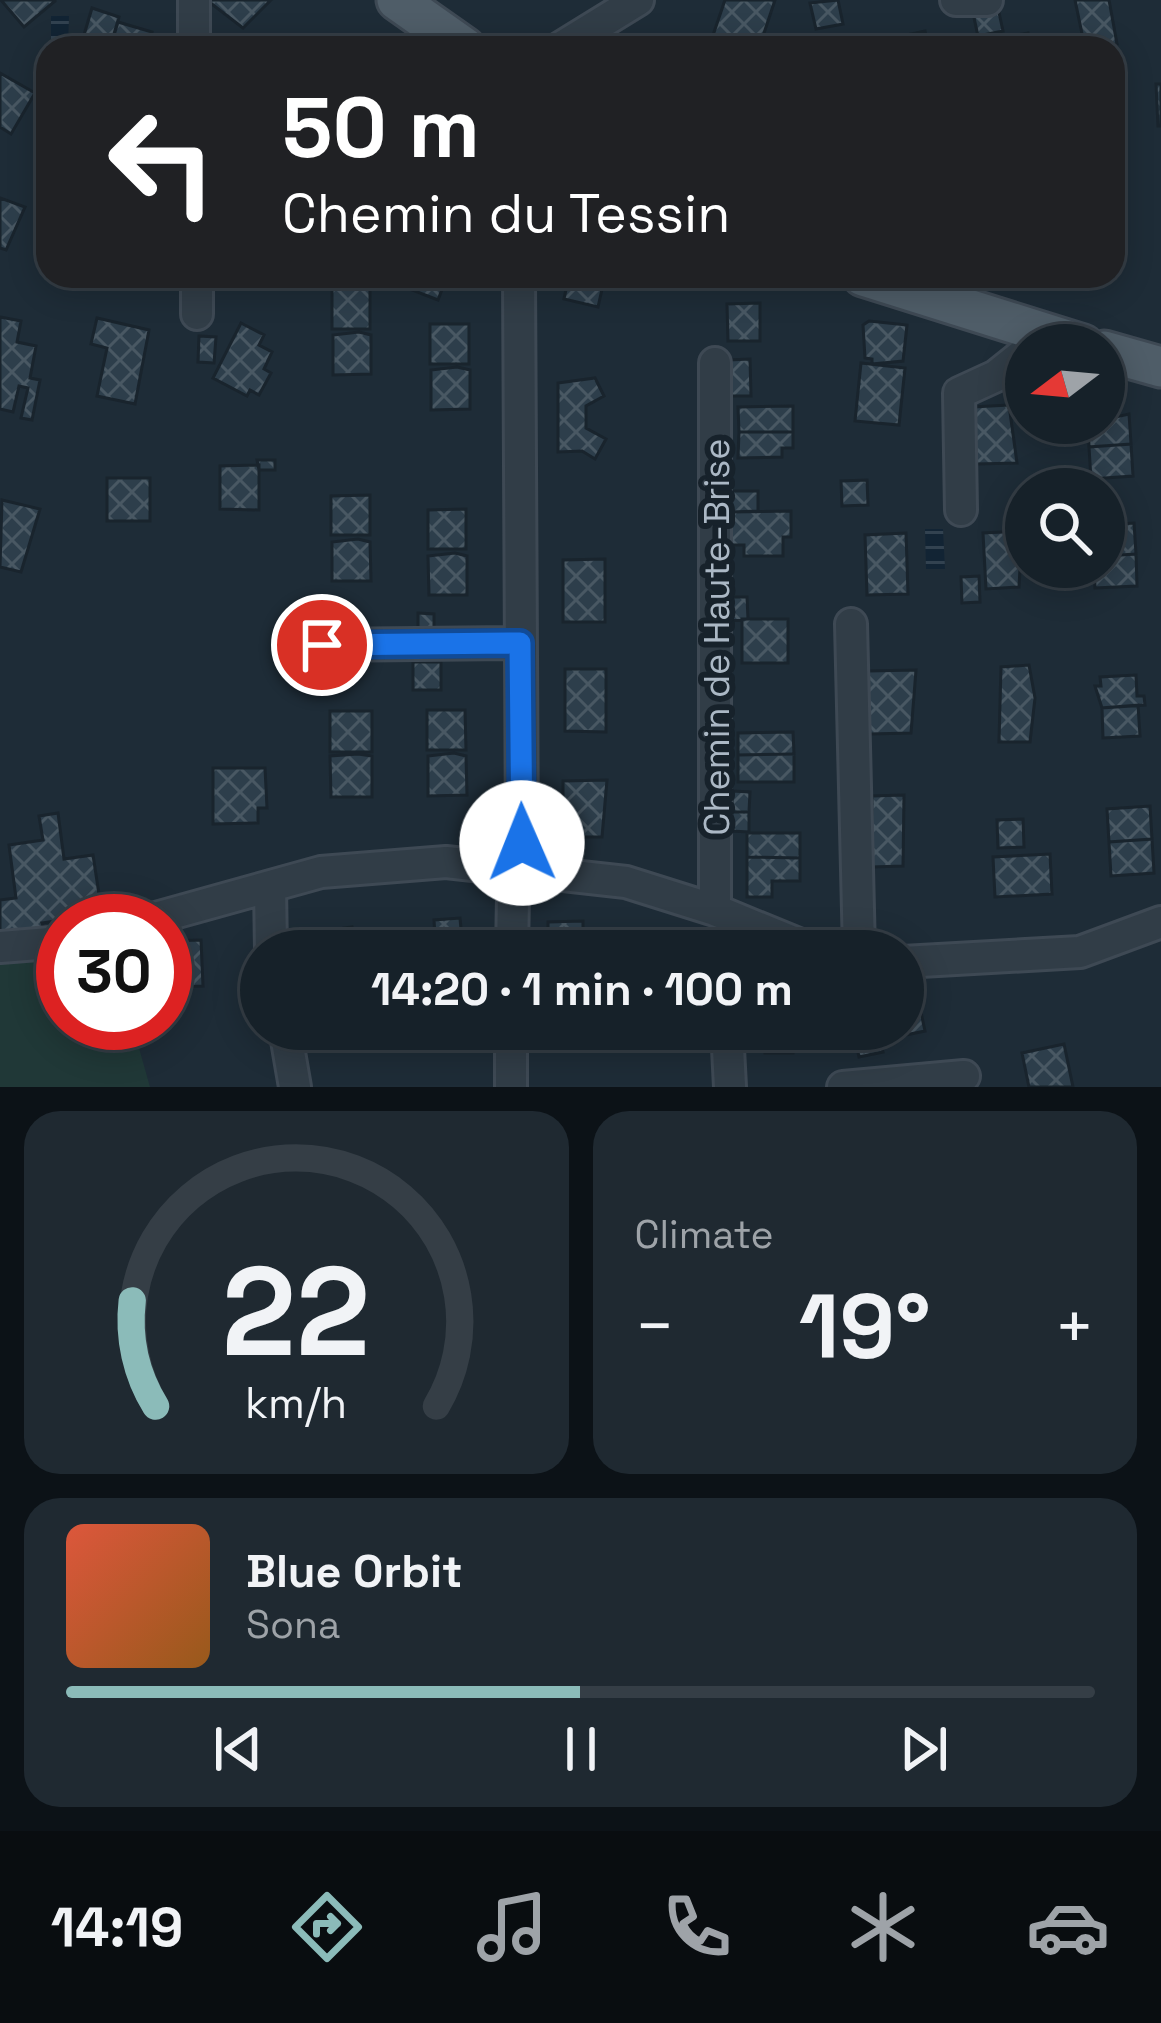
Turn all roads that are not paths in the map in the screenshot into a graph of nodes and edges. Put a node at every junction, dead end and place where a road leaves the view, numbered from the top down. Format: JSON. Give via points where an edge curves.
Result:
{"nodes":[{"id":1,"x":194,"y":0,"type":"edge"},
{"id":2,"x":397,"y":0,"type":"edge"},
{"id":3,"x":638,"y":0,"type":"edge"},
{"id":4,"x":956,"y":0,"type":"edge"},
{"id":5,"x":987,"y":0,"type":"edge"},
{"id":6,"x":194,"y":36,"type":"edge"},
{"id":7,"x":447,"y":36,"type":"edge"},
{"id":8,"x":580,"y":36,"type":"edge"},
{"id":9,"x":197,"y":288,"type":"edge"},
{"id":10,"x":510,"y":288,"type":"edge"},
{"id":11,"x":894,"y":288,"type":"edge"},
{"id":12,"x":197,"y":314,"type":"dead end"},
{"id":13,"x":1005,"y":332,"type":"edge"},
{"id":14,"x":1125,"y":357,"type":"edge"},
{"id":15,"x":716,"y":364,"type":"dead end"},
{"id":16,"x":1161,"y":367,"type":"edge"},
{"id":17,"x":1005,"y":368,"type":"edge"},
{"id":18,"x":961,"y":510,"type":"dead end"},
{"id":19,"x":850,"y":624,"type":"dead end"},
{"id":20,"x":520,"y":643,"type":"junction"},
{"id":21,"x":322,"y":645,"type":"dead end"},
{"id":22,"x":518,"y":868,"type":"junction"},
{"id":23,"x":270,"y":887,"type":"junction"},
{"id":24,"x":192,"y":908,"type":"edge"},
{"id":25,"x":722,"y":913,"type":"junction"},
{"id":26,"x":1161,"y":922,"type":"edge"},
{"id":27,"x":271,"y":930,"type":"edge"},
{"id":28,"x":514,"y":930,"type":"edge"},
{"id":29,"x":726,"y":930,"type":"edge"},
{"id":30,"x":763,"y":930,"type":"edge"},
{"id":31,"x":858,"y":930,"type":"edge"},
{"id":32,"x":36,"y":944,"type":"edge"},
{"id":33,"x":0,"y":947,"type":"edge"},
{"id":34,"x":924,"y":961,"type":"edge"},
{"id":35,"x":288,"y":1050,"type":"edge"},
{"id":36,"x":512,"y":1050,"type":"edge"},
{"id":37,"x":728,"y":1050,"type":"edge"},
{"id":38,"x":964,"y":1076,"type":"dead end"},
{"id":39,"x":295,"y":1087,"type":"edge"},
{"id":40,"x":511,"y":1087,"type":"edge"},
{"id":41,"x":730,"y":1087,"type":"edge"},
{"id":42,"x":843,"y":1087,"type":"edge"}],
"edges":[{"from":1,"to":6,"type":"street"},
{"from":2,"to":7,"type":"main road"},
{"from":3,"to":8,"type":"street"},
{"from":4,"to":5,"type":"street"},
{"from":9,"to":12,"type":"street"},
{"from":10,"to":20,"type":"street"},
{"from":11,"to":13,"type":"main road"},
{"from":14,"to":16,"type":"main road"},
{"from":15,"to":25,"type":"street","name":"Chemin de Haute-Brise"},
{"from":17,"to":18,"type":"street","via":[[959,393]]},
{"from":19,"to":31,"type":"street"},
{"from":20,"to":21,"type":"street"},
{"from":20,"to":22,"type":"street"},
{"from":22,"to":23,"type":"street","via":[[417,862],[321,872]]},
{"from":22,"to":25,"type":"street","via":[[626,882]]},
{"from":22,"to":28,"type":"street"},
{"from":23,"to":24,"type":"street"},
{"from":23,"to":27,"type":"street"},
{"from":25,"to":29,"type":"street","name":"Chemin de Haute-Brise"},
{"from":25,"to":30,"type":"street"},
{"from":26,"to":34,"type":"street","via":[[1080,952]]},
{"from":32,"to":33,"type":"street"},
{"from":35,"to":39,"type":"street"},
{"from":36,"to":40,"type":"street"},
{"from":37,"to":41,"type":"street"},
{"from":38,"to":42,"type":"street"}]}
